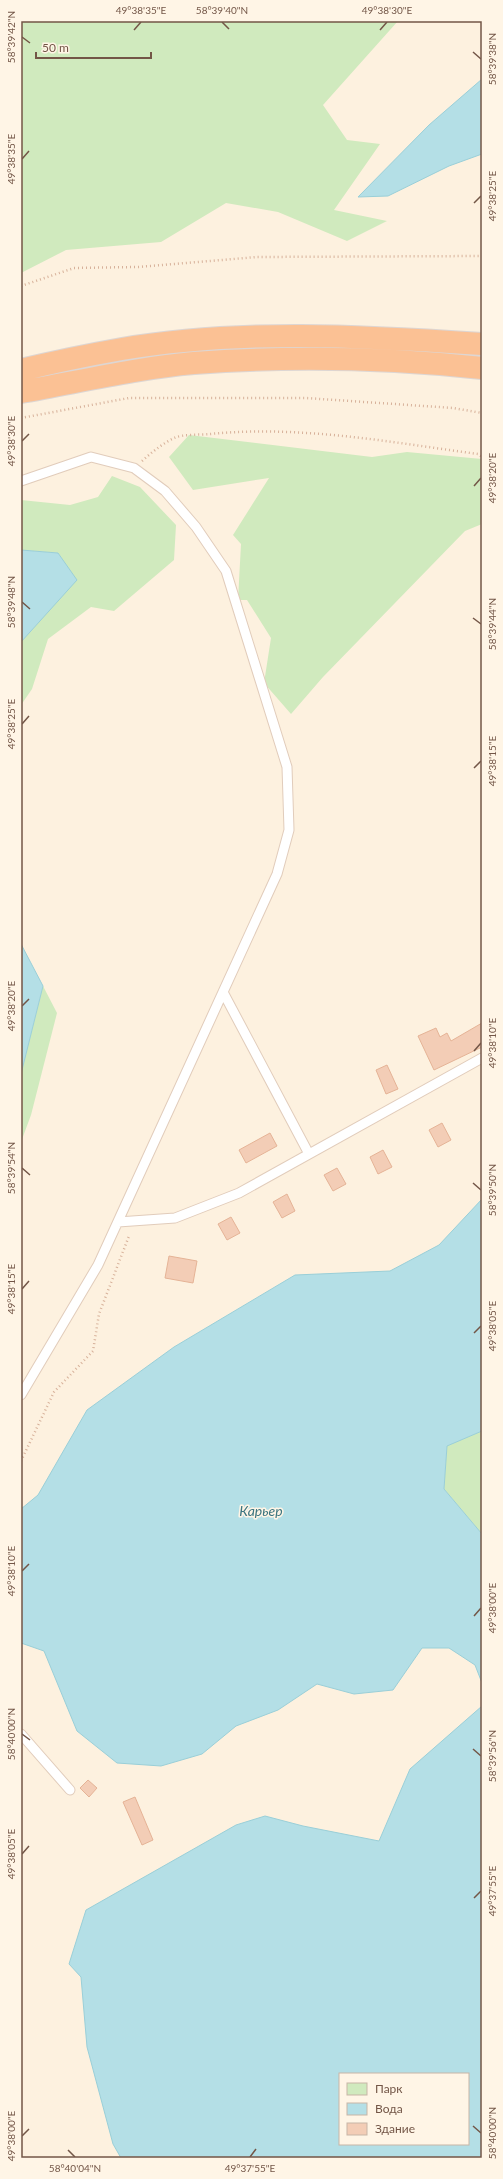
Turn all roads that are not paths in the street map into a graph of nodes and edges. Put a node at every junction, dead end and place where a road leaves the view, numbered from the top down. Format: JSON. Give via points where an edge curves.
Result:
{"nodes":[{"id":1,"x":482,"y":344,"type":"edge"},
{"id":2,"x":482,"y":368,"type":"edge"},
{"id":3,"x":21,"y":370,"type":"edge"},
{"id":4,"x":21,"y":392,"type":"edge"},
{"id":5,"x":21,"y":481,"type":"edge"},
{"id":6,"x":223,"y":992,"type":"junction"},
{"id":7,"x":482,"y":1058,"type":"edge"},
{"id":8,"x":309,"y":1154,"type":"junction"},
{"id":9,"x":118,"y":1222,"type":"junction"},
{"id":10,"x":21,"y":1395,"type":"edge"},
{"id":11,"x":21,"y":1734,"type":"edge"},
{"id":12,"x":70,"y":1790,"type":"dead end"}],
"edges":[{"from":1,"to":3,"type":"highway","via":[[276,336],[192,341],[123,349]]},
{"from":2,"to":4,"type":"highway","via":[[442,364],[288,359],[193,363]]},
{"from":5,"to":6,"type":"lane","via":[[91,457],[134,468],[165,491],[196,527],[226,571],[287,767],[289,830],[277,874]]},
{"from":6,"to":8,"type":"lane"},
{"from":6,"to":9,"type":"lane"},
{"from":7,"to":8,"type":"lane"},
{"from":8,"to":9,"type":"lane","via":[[239,1193],[175,1218]]},
{"from":9,"to":10,"type":"lane","via":[[98,1265]]},
{"from":11,"to":12,"type":"lane"}]}
